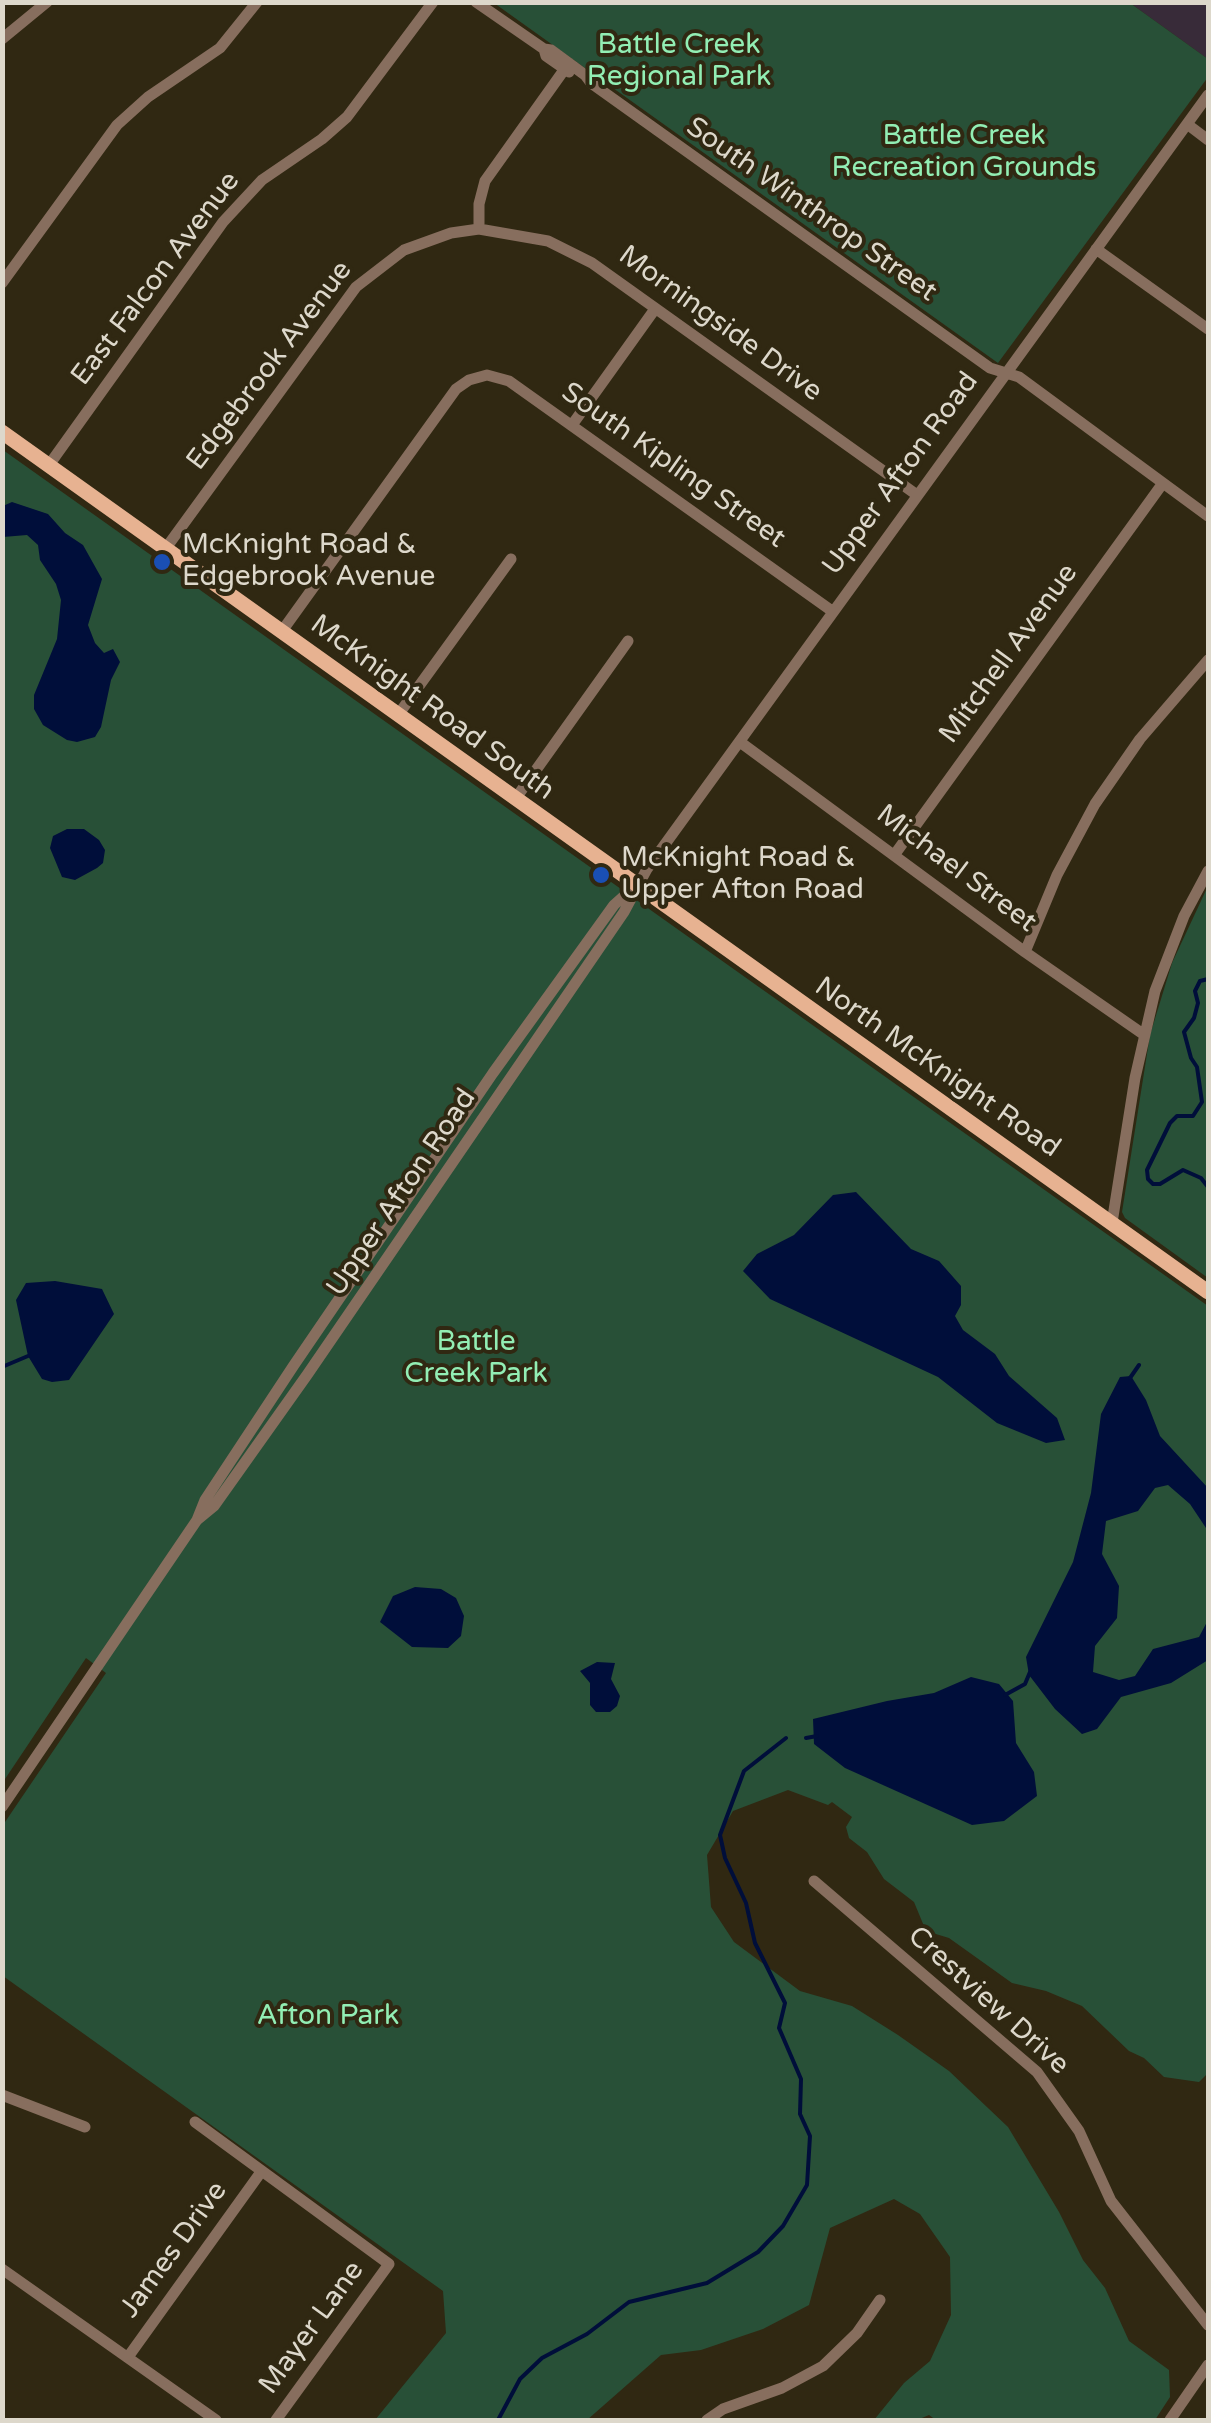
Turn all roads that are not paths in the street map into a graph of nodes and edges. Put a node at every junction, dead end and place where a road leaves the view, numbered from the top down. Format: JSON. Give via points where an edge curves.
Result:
{"nodes":[{"id":1,"x":48,"y":2,"type":"edge"},
{"id":2,"x":256,"y":2,"type":"edge"},
{"id":3,"x":432,"y":2,"type":"edge"},
{"id":4,"x":476,"y":2,"type":"edge"},
{"id":5,"x":2,"y":39,"type":"edge"},
{"id":6,"x":567,"y":66,"type":"junction"},
{"id":7,"x":1208,"y":94,"type":"edge"},
{"id":8,"x":1187,"y":124,"type":"junction"},
{"id":9,"x":1208,"y":140,"type":"edge"},
{"id":10,"x":479,"y":229,"type":"junction"},
{"id":11,"x":1096,"y":249,"type":"junction"},
{"id":12,"x":2,"y":283,"type":"edge"},
{"id":13,"x":655,"y":309,"type":"junction"},
{"id":14,"x":1208,"y":329,"type":"edge"},
{"id":15,"x":1006,"y":374,"type":"junction"},
{"id":16,"x":572,"y":425,"type":"junction"},
{"id":17,"x":2,"y":432,"type":"edge"},
{"id":18,"x":48,"y":465,"type":"junction"},
{"id":19,"x":1163,"y":484,"type":"junction"},
{"id":20,"x":917,"y":495,"type":"junction"},
{"id":21,"x":1208,"y":516,"type":"edge"},
{"id":22,"x":166,"y":548,"type":"junction"},
{"id":23,"x":511,"y":559,"type":"dead end"},
{"id":24,"x":832,"y":611,"type":"junction"},
{"id":25,"x":282,"y":632,"type":"junction"},
{"id":26,"x":628,"y":640,"type":"dead end"},
{"id":27,"x":1208,"y":660,"type":"edge"},
{"id":28,"x":398,"y":715,"type":"junction"},
{"id":29,"x":740,"y":742,"type":"junction"},
{"id":30,"x":516,"y":798,"type":"junction"},
{"id":31,"x":895,"y":854,"type":"junction"},
{"id":32,"x":1208,"y":871,"type":"edge"},
{"id":33,"x":636,"y":885,"type":"junction"},
{"id":34,"x":1025,"y":952,"type":"junction"},
{"id":35,"x":1144,"y":1034,"type":"junction"},
{"id":36,"x":1112,"y":1223,"type":"junction"},
{"id":37,"x":1208,"y":1292,"type":"edge"},
{"id":38,"x":2,"y":1807,"type":"edge"},
{"id":39,"x":814,"y":1881,"type":"dead end"},
{"id":40,"x":2,"y":2094,"type":"edge"},
{"id":41,"x":195,"y":2122,"type":"dead end"},
{"id":42,"x":85,"y":2127,"type":"dead end"},
{"id":43,"x":262,"y":2172,"type":"junction"},
{"id":44,"x":2,"y":2269,"type":"edge"},
{"id":45,"x":880,"y":2300,"type":"dead end"},
{"id":46,"x":1208,"y":2324,"type":"edge"},
{"id":47,"x":128,"y":2357,"type":"junction"},
{"id":48,"x":1208,"y":2365,"type":"edge"},
{"id":49,"x":216,"y":2420,"type":"edge"},
{"id":50,"x":276,"y":2420,"type":"edge"},
{"id":51,"x":706,"y":2420,"type":"edge"},
{"id":52,"x":1170,"y":2420,"type":"edge"}],
"edges":[{"from":1,"to":5,"type":"street"},
{"from":2,"to":12,"type":"street","via":[[220,48],[117,125]]},
{"from":3,"to":18,"type":"street","name":"East Falcon Avenue","via":[[347,117],[262,180],[223,222]]},
{"from":4,"to":6,"type":"street","name":"South Winthrop Street"},
{"from":6,"to":10,"type":"street","via":[[488,176]]},
{"from":6,"to":15,"type":"street","name":"South Winthrop Street"},
{"from":7,"to":8,"type":"street","name":"Upper Afton Road"},
{"from":8,"to":9,"type":"street"},
{"from":8,"to":11,"type":"street","name":"Upper Afton Road"},
{"from":10,"to":13,"type":"street","name":"Morningside Drive","via":[[570,250]]},
{"from":10,"to":22,"type":"street","name":"Edgebrook Avenue","via":[[404,250],[356,287]]},
{"from":11,"to":14,"type":"street"},
{"from":11,"to":15,"type":"street","name":"Upper Afton Road"},
{"from":13,"to":16,"type":"street"},
{"from":13,"to":20,"type":"street","name":"Morningside Drive"},
{"from":15,"to":19,"type":"street","name":"South Winthrop Street","via":[[1019,377]]},
{"from":15,"to":20,"type":"street","name":"Upper Afton Road"},
{"from":16,"to":24,"type":"street","name":"South Kipling Street"},
{"from":16,"to":25,"type":"street","name":"South Kipling Street","via":[[499,376],[480,376],[456,390]]},
{"from":17,"to":18,"type":"main road","name":"McKnight Road South"},
{"from":18,"to":22,"type":"main road","name":"McKnight Road South"},
{"from":19,"to":21,"type":"street","name":"South Winthrop Street"},
{"from":19,"to":31,"type":"street","name":"Mitchell Avenue"},
{"from":20,"to":24,"type":"street","name":"Upper Afton Road"},
{"from":22,"to":25,"type":"main road","name":"McKnight Road South"},
{"from":23,"to":28,"type":"street"},
{"from":24,"to":29,"type":"street","name":"Upper Afton Road"},
{"from":25,"to":28,"type":"main road","name":"McKnight Road South"},
{"from":26,"to":30,"type":"street"},
{"from":27,"to":34,"type":"street","via":[[1094,804]]},
{"from":28,"to":30,"type":"main road","name":"McKnight Road South"},
{"from":29,"to":31,"type":"street","name":"Michael Street"},
{"from":29,"to":33,"type":"street","name":"Upper Afton Road"},
{"from":30,"to":33,"type":"main road","name":"McKnight Road South"},
{"from":31,"to":34,"type":"street","name":"Michael Street"},
{"from":32,"to":35,"type":"street","via":[[1169,951]]},
{"from":33,"to":36,"type":"main road","name":"North McKnight Road"},
{"from":33,"to":38,"type":"street","name":"Upper Afton Road","via":[[624,912],[308,1375],[197,1520]]},
{"from":34,"to":35,"type":"street","name":"Michael Street"},
{"from":35,"to":36,"type":"street"},
{"from":36,"to":37,"type":"main road","name":"North McKnight Road"},
{"from":39,"to":46,"type":"street","name":"Crestview Drive","via":[[1037,2072],[1079,2130],[1121,2216]]},
{"from":40,"to":42,"type":"street"},
{"from":41,"to":43,"type":"street"},
{"from":43,"to":47,"type":"street","name":"James Drive"},
{"from":43,"to":50,"type":"street","name":"Mayer Lane","via":[[389,2264]]},
{"from":44,"to":47,"type":"street"},
{"from":45,"to":51,"type":"street","via":[[823,2366]]},
{"from":47,"to":49,"type":"street"},
{"from":48,"to":52,"type":"street"}]}
